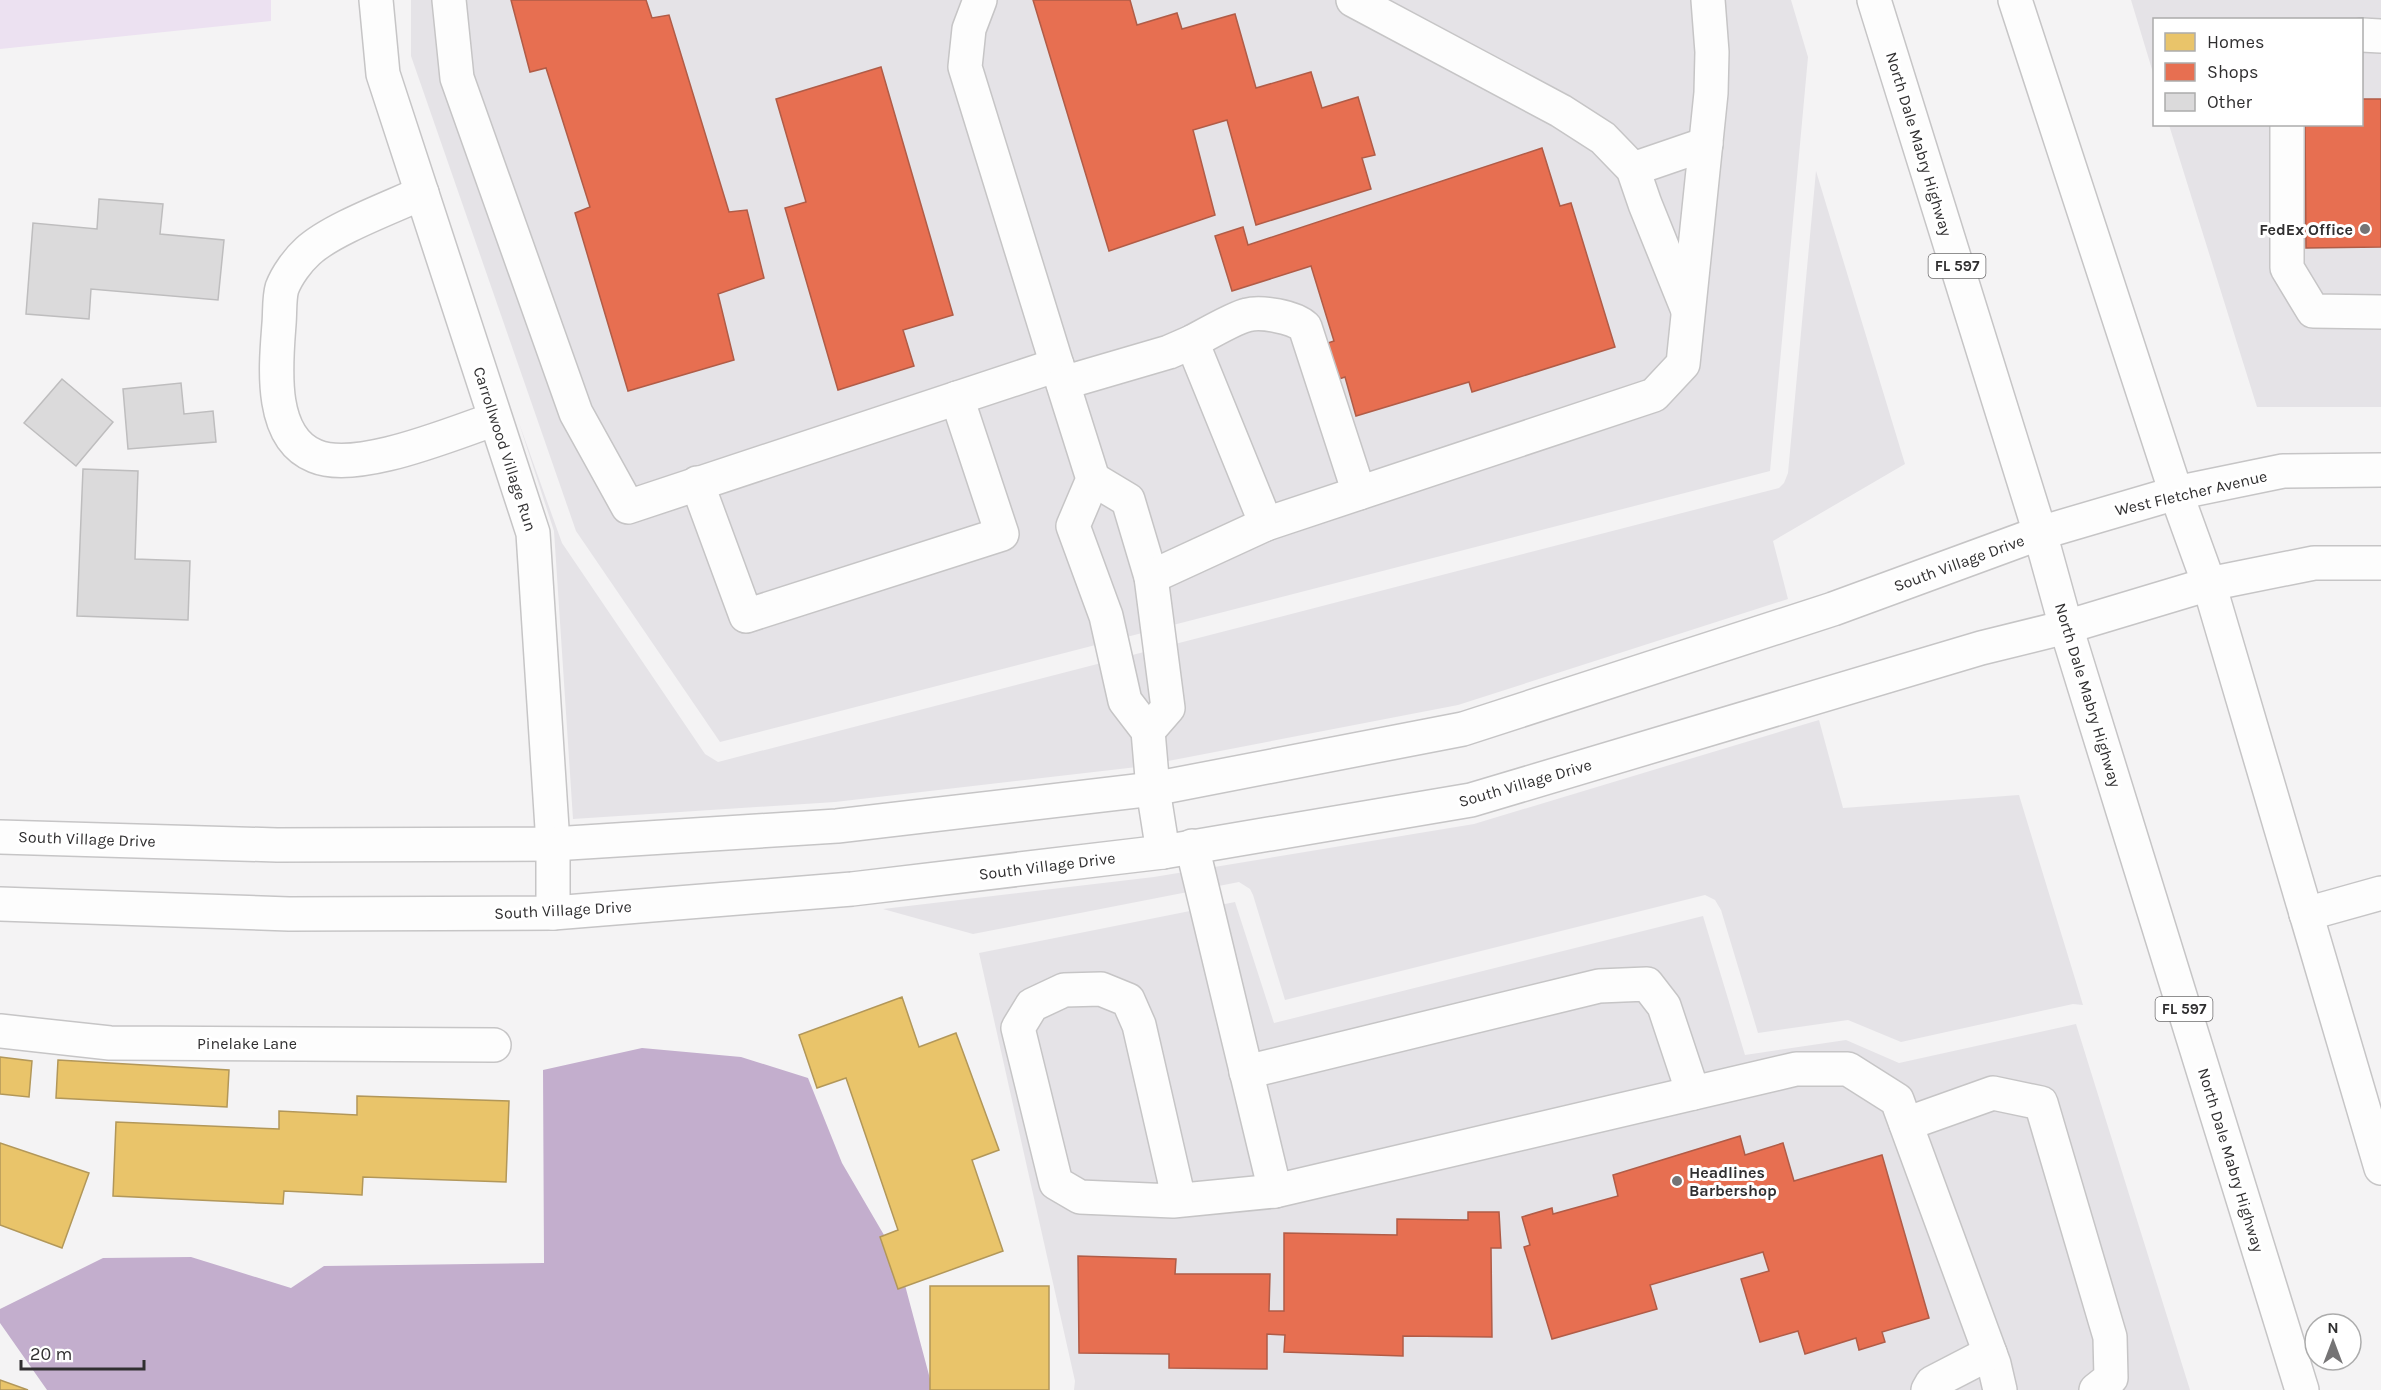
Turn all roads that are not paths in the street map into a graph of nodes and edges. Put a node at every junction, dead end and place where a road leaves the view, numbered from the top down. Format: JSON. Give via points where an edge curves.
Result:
{"nodes":[{"id":1,"x":376,"y":0,"type":"edge"},
{"id":2,"x":449,"y":0,"type":"edge"},
{"id":3,"x":980,"y":0,"type":"edge"},
{"id":4,"x":1353,"y":0,"type":"edge"},
{"id":5,"x":1708,"y":0,"type":"edge"},
{"id":6,"x":1874,"y":0,"type":"edge"},
{"id":7,"x":2015,"y":0,"type":"edge"},
{"id":8,"x":2363,"y":35,"type":"edge"},
{"id":9,"x":2381,"y":36,"type":"edge"},
{"id":10,"x":2287,"y":126,"type":"edge"},
{"id":11,"x":1706,"y":144,"type":"junction"},
{"id":12,"x":1633,"y":169,"type":"junction"},
{"id":13,"x":422,"y":194,"type":"junction"},
{"id":14,"x":1688,"y":311,"type":"junction"},
{"id":15,"x":2381,"y":312,"type":"edge"},
{"id":16,"x":1192,"y":342,"type":"junction"},
{"id":17,"x":1060,"y":374,"type":"junction"},
{"id":18,"x":957,"y":398,"type":"junction"},
{"id":19,"x":495,"y":419,"type":"junction"},
{"id":20,"x":2381,"y":470,"type":"edge"},
{"id":21,"x":1093,"y":479,"type":"junction"},
{"id":22,"x":697,"y":483,"type":"junction"},
{"id":23,"x":1359,"y":493,"type":"junction"},
{"id":24,"x":2176,"y":493,"type":"junction"},
{"id":25,"x":1266,"y":524,"type":"junction"},
{"id":26,"x":2040,"y":532,"type":"junction"},
{"id":27,"x":2381,"y":563,"type":"edge"},
{"id":28,"x":1151,"y":578,"type":"junction"},
{"id":29,"x":2209,"y":584,"type":"junction"},
{"id":30,"x":2066,"y":627,"type":"junction"},
{"id":31,"x":1148,"y":731,"type":"junction"},
{"id":32,"x":1153,"y":789,"type":"junction"},
{"id":33,"x":0,"y":837,"type":"edge"},
{"id":34,"x":553,"y":844,"type":"junction"},
{"id":35,"x":1178,"y":849,"type":"junction"},
{"id":36,"x":2381,"y":894,"type":"edge"},
{"id":37,"x":0,"y":904,"type":"edge"},
{"id":38,"x":553,"y":913,"type":"junction"},
{"id":39,"x":2306,"y":915,"type":"junction"},
{"id":40,"x":0,"y":1031,"type":"edge"},
{"id":41,"x":494,"y":1045,"type":"dead end"},
{"id":42,"x":1246,"y":1072,"type":"junction"},
{"id":43,"x":1693,"y":1093,"type":"junction"},
{"id":44,"x":1906,"y":1124,"type":"junction"},
{"id":45,"x":2381,"y":1168,"type":"edge"},
{"id":46,"x":1275,"y":1191,"type":"junction"},
{"id":47,"x":1179,"y":1200,"type":"junction"},
{"id":48,"x":1990,"y":1353,"type":"junction"},
{"id":49,"x":1929,"y":1390,"type":"edge"},
{"id":50,"x":2000,"y":1390,"type":"edge"},
{"id":51,"x":2097,"y":1390,"type":"edge"},
{"id":52,"x":2302,"y":1390,"type":"edge"}],
"edges":[{"from":1,"to":13,"type":"street","name":"Carrollwood Village Run","via":[[383,74]]},
{"from":2,"to":22,"type":"street","via":[[457,78],[576,413],[628,507]]},
{"from":3,"to":17,"type":"street","via":[[969,29],[965,68]]},
{"from":4,"to":12,"type":"street","via":[[1561,111],[1603,138]]},
{"from":5,"to":11,"type":"street","via":[[1712,52]]},
{"from":6,"to":26,"type":"street","name":"North Dale Mabry Highway","number":"FL 597"},
{"from":7,"to":24,"type":"street"},
{"from":8,"to":9,"type":"street"},
{"from":10,"to":15,"type":"street","via":[[2287,268],[2313,311]]},
{"from":11,"to":12,"type":"street"},
{"from":11,"to":14,"type":"street"},
{"from":12,"to":14,"type":"street"},
{"from":13,"to":19,"type":"street","name":"Carrollwood Village Run"},
{"from":13,"to":19,"type":"street","via":[[339,232],[309,250],[291,272],[282,289],[275,373],[280,409],[294,441],[315,456],[338,460],[370,458],[411,448]]},
{"from":14,"to":23,"type":"street","via":[[1683,364],[1654,395]]},
{"from":16,"to":17,"type":"street","via":[[1170,352]]},
{"from":16,"to":23,"type":"street","via":[[1247,315],[1286,317],[1305,327]]},
{"from":16,"to":25,"type":"street"},
{"from":17,"to":18,"type":"street"},
{"from":17,"to":21,"type":"street"},
{"from":18,"to":22,"type":"street"},
{"from":18,"to":22,"type":"street","via":[[1002,534],[746,616]]},
{"from":19,"to":34,"type":"street","name":"Carrollwood Village Run","via":[[533,533]]},
{"from":20,"to":24,"type":"street","name":"West Fletcher Avenue","via":[[2283,471]]},
{"from":21,"to":28,"type":"street","via":[[1128,500]]},
{"from":21,"to":31,"type":"street","via":[[1073,526],[1106,616],[1125,701]]},
{"from":23,"to":25,"type":"street"},
{"from":24,"to":26,"type":"street","name":"West Fletcher Avenue"},
{"from":24,"to":29,"type":"street"},
{"from":25,"to":28,"type":"street"},
{"from":26,"to":30,"type":"street","name":"North Dale Mabry Highway","number":"FL 597"},
{"from":26,"to":32,"type":"street","name":"South Village Drive","via":[[1833,609],[1463,729]]},
{"from":27,"to":29,"type":"street","via":[[2314,563]]},
{"from":28,"to":31,"type":"street","via":[[1168,708]]},
{"from":29,"to":30,"type":"street"},
{"from":29,"to":39,"type":"street"},
{"from":30,"to":35,"type":"street","name":"South Village Drive","via":[[1981,648],[1472,800]]},
{"from":30,"to":52,"type":"street","name":"North Dale Mabry Highway","number":"FL 597"},
{"from":31,"to":32,"type":"street"},
{"from":32,"to":34,"type":"street","name":"South Village Drive","via":[[837,826]]},
{"from":32,"to":35,"type":"street"},
{"from":33,"to":34,"type":"street","name":"South Village Drive","via":[[277,845]]},
{"from":34,"to":38,"type":"street","name":"Carrollwood Village Run"},
{"from":35,"to":38,"type":"street","name":"South Village Drive","via":[[852,889]]},
{"from":35,"to":42,"type":"street"},
{"from":36,"to":39,"type":"street"},
{"from":37,"to":38,"type":"street","name":"South Village Drive","via":[[289,915]]},
{"from":39,"to":45,"type":"street"},
{"from":40,"to":41,"type":"street","name":"Pinelake Lane","via":[[110,1042]]},
{"from":42,"to":43,"type":"street","via":[[1599,986],[1647,984],[1664,1006]]},
{"from":42,"to":46,"type":"street"},
{"from":43,"to":44,"type":"street","via":[[1796,1069],[1848,1069],[1897,1100]]},
{"from":43,"to":46,"type":"street"},
{"from":44,"to":48,"type":"street"},
{"from":44,"to":51,"type":"street","via":[[1993,1093],[2041,1103],[2110,1337],[2111,1378]]},
{"from":46,"to":47,"type":"street"},
{"from":47,"to":47,"type":"street","via":[[1080,1197],[1056,1184],[1018,1028],[1032,1005],[1064,990],[1101,989],[1128,1000],[1139,1025]]},
{"from":48,"to":49,"type":"street","via":[[1932,1383]]},
{"from":48,"to":50,"type":"street"}]}
